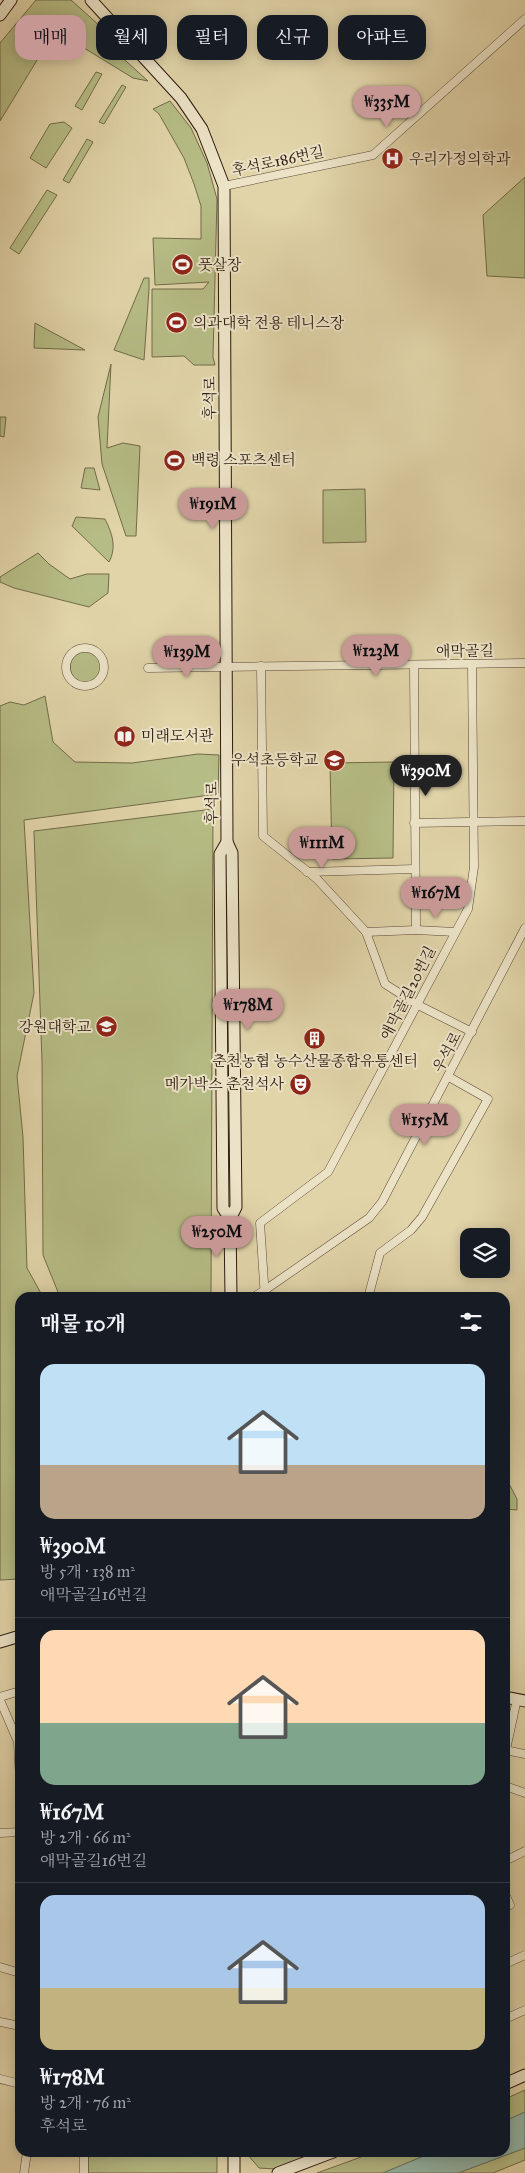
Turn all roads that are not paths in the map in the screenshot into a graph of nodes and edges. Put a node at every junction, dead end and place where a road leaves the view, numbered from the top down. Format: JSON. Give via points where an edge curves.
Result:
{"nodes":[{"id":1,"x":11,"y":0,"type":"edge"},
{"id":2,"x":91,"y":0,"type":"edge"},
{"id":3,"x":0,"y":15,"type":"edge"},
{"id":4,"x":525,"y":19,"type":"edge"},
{"id":5,"x":224,"y":186,"type":"junction"},
{"id":6,"x":525,"y":663,"type":"edge"},
{"id":7,"x":66,"y":665,"type":"joint"},
{"id":8,"x":414,"y":665,"type":"junction"},
{"id":9,"x":472,"y":665,"type":"junction"},
{"id":10,"x":226,"y":666,"type":"junction"},
{"id":11,"x":261,"y":666,"type":"junction"},
{"id":12,"x":148,"y":668,"type":"dead end"},
{"id":13,"x":474,"y":821,"type":"junction"},
{"id":14,"x":525,"y":822,"type":"edge"},
{"id":15,"x":414,"y":823,"type":"junction"},
{"id":16,"x":415,"y":869,"type":"junction"},
{"id":17,"x":307,"y":872,"type":"junction"},
{"id":18,"x":525,"y":928,"type":"edge"},
{"id":19,"x":416,"y":930,"type":"junction"},
{"id":20,"x":366,"y":932,"type":"junction"},
{"id":21,"x":455,"y":932,"type":"junction"},
{"id":22,"x":418,"y":1005,"type":"junction"},
{"id":23,"x":472,"y":1032,"type":"junction"},
{"id":24,"x":449,"y":1077,"type":"junction"},
{"id":25,"x":231,"y":1292,"type":"edge"},
{"id":26,"x":265,"y":1292,"type":"edge"},
{"id":27,"x":268,"y":1292,"type":"edge"},
{"id":28,"x":370,"y":1292,"type":"edge"},
{"id":29,"x":15,"y":1638,"type":"edge"},
{"id":30,"x":0,"y":1642,"type":"edge"},
{"id":31,"x":15,"y":1693,"type":"edge"},
{"id":32,"x":0,"y":1698,"type":"edge"},
{"id":33,"x":521,"y":1700,"type":"edge"},
{"id":34,"x":15,"y":1735,"type":"edge"},
{"id":35,"x":510,"y":1735,"type":"edge"},
{"id":36,"x":510,"y":1752,"type":"edge"},
{"id":37,"x":525,"y":1754,"type":"edge"},
{"id":38,"x":510,"y":1788,"type":"edge"},
{"id":39,"x":525,"y":1793,"type":"edge"},
{"id":40,"x":15,"y":1832,"type":"edge"},
{"id":41,"x":0,"y":1833,"type":"edge"},
{"id":42,"x":525,"y":1851,"type":"edge"},
{"id":43,"x":510,"y":1858,"type":"edge"},
{"id":44,"x":525,"y":1955,"type":"edge"},
{"id":45,"x":510,"y":1962,"type":"edge"},
{"id":46,"x":0,"y":1967,"type":"edge"},
{"id":47,"x":15,"y":1972,"type":"edge"},
{"id":48,"x":525,"y":2010,"type":"edge"},
{"id":49,"x":510,"y":2017,"type":"edge"},
{"id":50,"x":0,"y":2022,"type":"edge"},
{"id":51,"x":15,"y":2025,"type":"edge"},
{"id":52,"x":525,"y":2075,"type":"edge"},
{"id":53,"x":0,"y":2079,"type":"edge"},
{"id":54,"x":510,"y":2082,"type":"edge"},
{"id":55,"x":15,"y":2083,"type":"edge"},
{"id":56,"x":26,"y":2157,"type":"edge"},
{"id":57,"x":84,"y":2157,"type":"edge"},
{"id":58,"x":234,"y":2157,"type":"edge"},
{"id":59,"x":320,"y":2157,"type":"edge"},
{"id":60,"x":24,"y":2173,"type":"edge"},
{"id":61,"x":84,"y":2173,"type":"edge"},
{"id":62,"x":234,"y":2173,"type":"edge"},
{"id":63,"x":278,"y":2173,"type":"edge"}],
"edges":[{"from":1,"to":3,"type":"street"},
{"from":2,"to":5,"type":"street","name":"후석로","via":[[181,98],[202,129]]},
{"from":4,"to":5,"type":"street","name":"후석로186번길","via":[[373,155]]},
{"from":5,"to":10,"type":"street","name":"후석로"},
{"from":6,"to":9,"type":"street","name":"애막골길"},
{"from":7,"to":7,"type":"street","via":[[69,678],[79,685],[92,684],[103,669],[101,658],[90,649],[83,648],[71,654]]},
{"from":8,"to":9,"type":"street","name":"애막골길"},
{"from":8,"to":11,"type":"street","name":"애막골길"},
{"from":8,"to":15,"type":"street"},
{"from":9,"to":13,"type":"street","name":"애막골길20번길"},
{"from":10,"to":11,"type":"street","name":"애막골길"},
{"from":10,"to":12,"type":"street","name":"애막골길"},
{"from":10,"to":25,"type":"street","name":"후석로","via":[[227,842],[220,854],[223,1208],[230,1219]]},
{"from":11,"to":17,"type":"street","via":[[263,836]]},
{"from":13,"to":14,"type":"street"},
{"from":13,"to":15,"type":"street"},
{"from":13,"to":21,"type":"street","name":"애막골길20번길","via":[[474,866],[468,909]]},
{"from":15,"to":16,"type":"street"},
{"from":16,"to":17,"type":"street"},
{"from":16,"to":19,"type":"street"},
{"from":17,"to":20,"type":"street"},
{"from":18,"to":23,"type":"street","name":"우석로"},
{"from":19,"to":20,"type":"street"},
{"from":19,"to":21,"type":"street"},
{"from":20,"to":22,"type":"street","via":[[385,984]]},
{"from":21,"to":22,"type":"street","name":"애막골길20번길"},
{"from":22,"to":23,"type":"street"},
{"from":22,"to":26,"type":"street","name":"애막골길20번길","via":[[328,1172],[260,1223]]},
{"from":23,"to":24,"type":"street","name":"우석로"},
{"from":24,"to":27,"type":"street","name":"우석로","via":[[382,1202],[369,1218]]},
{"from":24,"to":28,"type":"street","via":[[488,1099],[422,1217],[411,1230],[380,1253]]},
{"from":29,"to":30,"type":"street"},
{"from":31,"to":32,"type":"street"},
{"from":32,"to":34,"type":"street"},
{"from":33,"to":35,"type":"street"},
{"from":36,"to":37,"type":"street"},
{"from":38,"to":39,"type":"street"},
{"from":40,"to":41,"type":"street"},
{"from":42,"to":43,"type":"street"},
{"from":44,"to":45,"type":"street"},
{"from":46,"to":47,"type":"street"},
{"from":48,"to":49,"type":"street"},
{"from":50,"to":51,"type":"street"},
{"from":52,"to":54,"type":"street"},
{"from":53,"to":55,"type":"street"},
{"from":56,"to":60,"type":"street"},
{"from":57,"to":61,"type":"street"},
{"from":58,"to":62,"type":"street"},
{"from":59,"to":63,"type":"street"}]}
